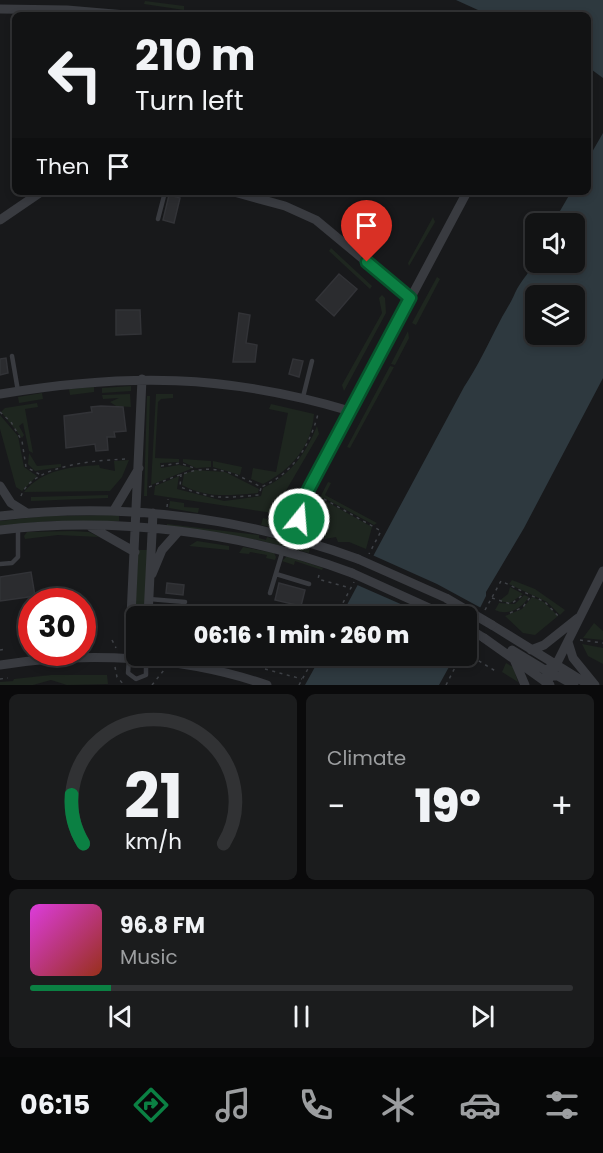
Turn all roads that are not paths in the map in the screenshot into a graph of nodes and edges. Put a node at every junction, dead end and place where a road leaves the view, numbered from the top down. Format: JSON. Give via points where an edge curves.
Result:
{"nodes":[{"id":1,"x":0,"y":9,"type":"edge"},
{"id":2,"x":92,"y":12,"type":"edge"},
{"id":3,"x":37,"y":195,"type":"edge"},
{"id":4,"x":164,"y":195,"type":"edge"},
{"id":5,"x":245,"y":195,"type":"edge"},
{"id":6,"x":465,"y":195,"type":"edge"},
{"id":7,"x":158,"y":219,"type":"dead end"},
{"id":8,"x":0,"y":220,"type":"edge"},
{"id":9,"x":410,"y":298,"type":"junction"},
{"id":10,"x":12,"y":356,"type":"dead end"},
{"id":11,"x":312,"y":362,"type":"dead end"},
{"id":12,"x":142,"y":379,"type":"junction"},
{"id":13,"x":18,"y":391,"type":"junction"},
{"id":14,"x":0,"y":394,"type":"edge"},
{"id":15,"x":303,"y":397,"type":"junction"},
{"id":16,"x":350,"y":411,"type":"junction"},
{"id":17,"x":139,"y":468,"type":"junction"},
{"id":18,"x":0,"y":487,"type":"edge"},
{"id":19,"x":0,"y":498,"type":"edge"},
{"id":20,"x":114,"y":510,"type":"junction"},
{"id":21,"x":138,"y":512,"type":"junction"},
{"id":22,"x":27,"y":513,"type":"junction"},
{"id":23,"x":153,"y":513,"type":"junction"},
{"id":24,"x":0,"y":516,"type":"edge"},
{"id":25,"x":89,"y":526,"type":"junction"},
{"id":26,"x":18,"y":528,"type":"junction"},
{"id":27,"x":136,"y":529,"type":"junction"},
{"id":28,"x":0,"y":530,"type":"edge"},
{"id":29,"x":152,"y":530,"type":"junction"},
{"id":30,"x":178,"y":532,"type":"junction"},
{"id":31,"x":312,"y":543,"type":"junction"},
{"id":32,"x":283,"y":550,"type":"junction"},
{"id":33,"x":135,"y":552,"type":"junction"},
{"id":34,"x":0,"y":564,"type":"edge"},
{"id":35,"x":603,"y":571,"type":"edge"},
{"id":36,"x":276,"y":574,"type":"junction"},
{"id":37,"x":149,"y":581,"type":"junction"},
{"id":38,"x":309,"y":584,"type":"dead end"},
{"id":39,"x":270,"y":593,"type":"dead end"},
{"id":40,"x":148,"y":599,"type":"junction"},
{"id":41,"x":185,"y":602,"type":"dead end"},
{"id":42,"x":132,"y":606,"type":"edge"},
{"id":43,"x":148,"y":606,"type":"edge"},
{"id":44,"x":425,"y":606,"type":"edge"},
{"id":45,"x":578,"y":618,"type":"junction"},
{"id":46,"x":477,"y":635,"type":"edge"},
{"id":47,"x":568,"y":642,"type":"junction"},
{"id":48,"x":500,"y":647,"type":"junction"},
{"id":49,"x":531,"y":650,"type":"junction"},
{"id":50,"x":512,"y":655,"type":"junction"},
{"id":51,"x":126,"y":659,"type":"edge"},
{"id":52,"x":0,"y":665,"type":"edge"},
{"id":53,"x":128,"y":666,"type":"edge"},
{"id":54,"x":146,"y":666,"type":"edge"},
{"id":55,"x":192,"y":666,"type":"edge"},
{"id":56,"x":548,"y":676,"type":"edge"},
{"id":57,"x":267,"y":685,"type":"edge"},
{"id":58,"x":525,"y":685,"type":"edge"},
{"id":59,"x":574,"y":685,"type":"edge"},
{"id":60,"x":589,"y":685,"type":"edge"},
{"id":61,"x":595,"y":685,"type":"edge"}],
"edges":[{"from":1,"to":2,"type":"street"},
{"from":3,"to":8,"type":"street"},
{"from":4,"to":7,"type":"lane"},
{"from":5,"to":9,"type":"street","via":[[316,220]]},
{"from":6,"to":9,"type":"street"},
{"from":9,"to":16,"type":"street"},
{"from":10,"to":13,"type":"lane"},
{"from":11,"to":15,"type":"lane"},
{"from":12,"to":13,"type":"street"},
{"from":12,"to":15,"type":"street","via":[[215,382]]},
{"from":12,"to":17,"type":"street"},
{"from":13,"to":14,"type":"street"},
{"from":15,"to":16,"type":"street"},
{"from":16,"to":31,"type":"street","via":[[300,509],[301,528]]},
{"from":17,"to":20,"type":"street"},
{"from":17,"to":21,"type":"street"},
{"from":18,"to":19,"type":"street"},
{"from":18,"to":22,"type":"street","via":[[11,503]]},
{"from":20,"to":21,"type":"street"},
{"from":20,"to":22,"type":"street"},
{"from":21,"to":23,"type":"street"},
{"from":21,"to":27,"type":"street"},
{"from":22,"to":24,"type":"street"},
{"from":23,"to":29,"type":"street"},
{"from":23,"to":31,"type":"street","via":[[246,527]]},
{"from":25,"to":26,"type":"street"},
{"from":25,"to":27,"type":"street"},
{"from":25,"to":33,"type":"street"},
{"from":26,"to":28,"type":"street"},
{"from":26,"to":34,"type":"lane","via":[[18,557],[12,563]]},
{"from":27,"to":29,"type":"street"},
{"from":27,"to":33,"type":"street"},
{"from":29,"to":30,"type":"street"},
{"from":29,"to":37,"type":"street"},
{"from":30,"to":32,"type":"street"},
{"from":30,"to":37,"type":"street","via":[[162,550]]},
{"from":31,"to":49,"type":"street","bridge":true,"via":[[436,594]]},
{"from":32,"to":36,"type":"lane"},
{"from":32,"to":44,"type":"street","bridge":true,"via":[[352,573]]},
{"from":33,"to":42,"type":"street"},
{"from":35,"to":45,"type":"street"},
{"from":36,"to":38,"type":"lane"},
{"from":36,"to":39,"type":"lane"},
{"from":37,"to":40,"type":"street"},
{"from":40,"to":41,"type":"lane"},
{"from":40,"to":43,"type":"street"},
{"from":45,"to":47,"type":"street"},
{"from":45,"to":49,"type":"street","via":[[544,645]]},
{"from":45,"to":56,"type":"street"},
{"from":46,"to":48,"type":"street","bridge":true},
{"from":47,"to":56,"type":"street"},
{"from":47,"to":61,"type":"street","via":[[573,658]]},
{"from":48,"to":50,"type":"street"},
{"from":48,"to":56,"type":"street","via":[[518,652]]},
{"from":49,"to":56,"type":"street"},
{"from":50,"to":56,"type":"street"},
{"from":50,"to":58,"type":"street"},
{"from":51,"to":52,"type":"street","via":[[56,659]]},
{"from":53,"to":54,"type":"lane","via":[[128,673],[136,679],[146,675]]},
{"from":55,"to":57,"type":"street"},
{"from":56,"to":59,"type":"street"},
{"from":56,"to":60,"type":"street"}]}
